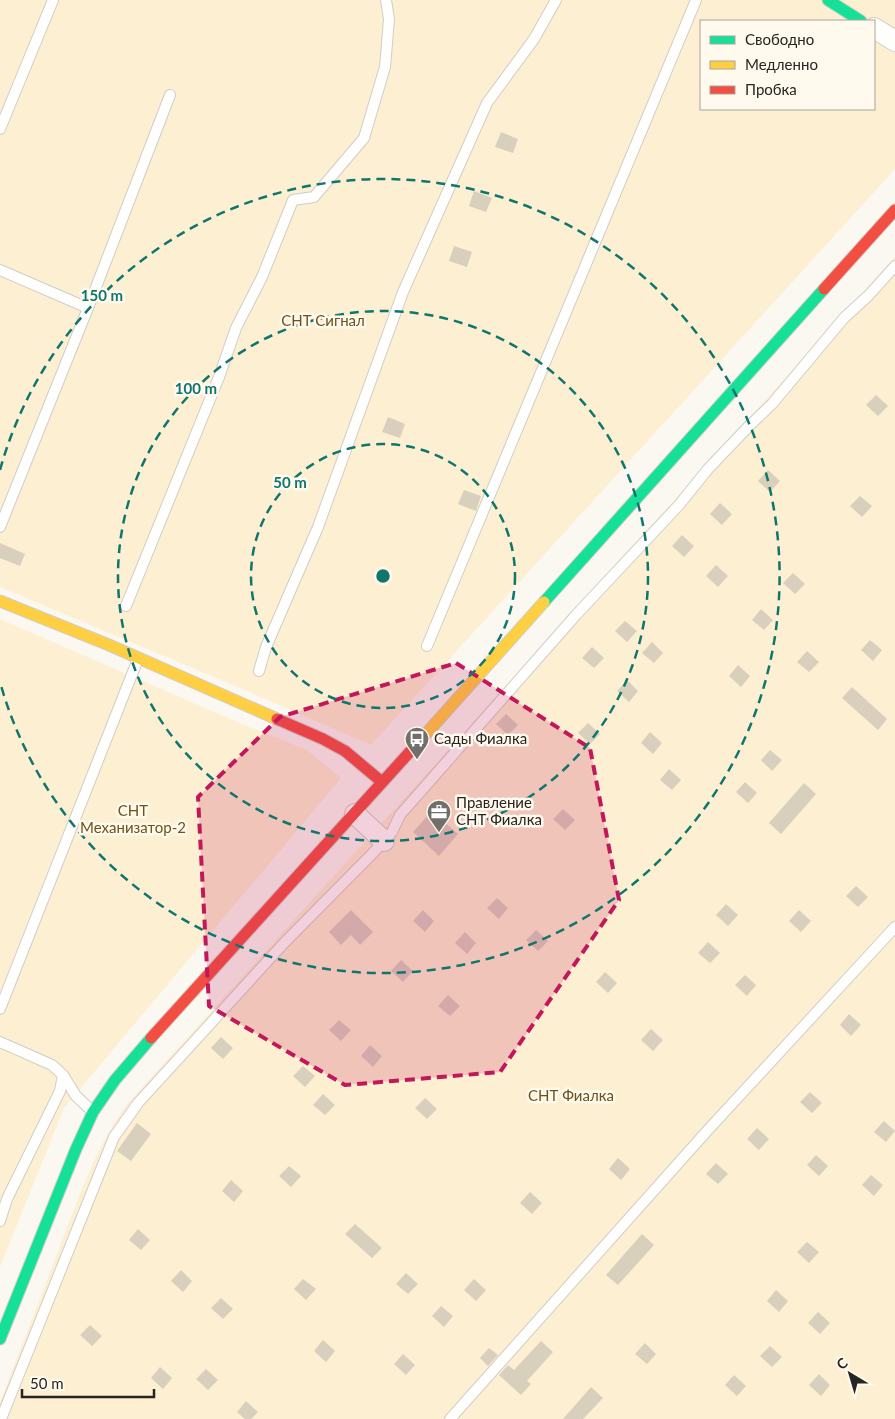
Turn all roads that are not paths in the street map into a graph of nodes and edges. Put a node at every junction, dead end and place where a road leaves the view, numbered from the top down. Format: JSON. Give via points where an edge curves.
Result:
{"nodes":[{"id":1,"x":53,"y":0,"type":"edge"},
{"id":2,"x":386,"y":0,"type":"edge"},
{"id":3,"x":556,"y":0,"type":"edge"},
{"id":4,"x":696,"y":0,"type":"edge"},
{"id":5,"x":828,"y":0,"type":"edge"},
{"id":6,"x":860,"y":20,"type":"edge"},
{"id":7,"x":875,"y":29,"type":"edge"},
{"id":8,"x":895,"y":41,"type":"edge"},
{"id":9,"x":170,"y":95,"type":"dead end"},
{"id":10,"x":0,"y":128,"type":"edge"},
{"id":11,"x":895,"y":210,"type":"edge"},
{"id":12,"x":895,"y":266,"type":"edge"},
{"id":13,"x":0,"y":270,"type":"edge"},
{"id":14,"x":88,"y":308,"type":"junction"},
{"id":15,"x":0,"y":527,"type":"edge"},
{"id":16,"x":1,"y":604,"type":"edge"},
{"id":17,"x":126,"y":606,"type":"dead end"},
{"id":18,"x":427,"y":646,"type":"dead end"},
{"id":19,"x":138,"y":659,"type":"junction"},
{"id":20,"x":260,"y":671,"type":"dead end"},
{"id":21,"x":382,"y":782,"type":"junction"},
{"id":22,"x":354,"y":814,"type":"junction"},
{"id":23,"x":384,"y":841,"type":"junction"},
{"id":24,"x":895,"y":927,"type":"edge"},
{"id":25,"x":0,"y":1008,"type":"edge"},
{"id":26,"x":0,"y":1042,"type":"edge"},
{"id":27,"x":63,"y":1075,"type":"junction"},
{"id":28,"x":93,"y":1112,"type":"junction"},
{"id":29,"x":4,"y":1198,"type":"edge"},
{"id":30,"x":0,"y":1221,"type":"edge"},
{"id":31,"x":0,"y":1339,"type":"edge"},
{"id":32,"x":0,"y":1419,"type":"edge"},
{"id":33,"x":450,"y":1419,"type":"edge"}],
"edges":[{"from":1,"to":10,"type":"lane"},
{"from":2,"to":17,"type":"lane","via":[[389,19],[385,66],[364,138],[314,197],[294,200],[262,278],[236,328]]},
{"from":3,"to":20,"type":"lane","via":[[534,39],[487,103],[403,292],[318,527],[266,647]]},
{"from":4,"to":18,"type":"lane"},
{"from":5,"to":6,"type":"street"},
{"from":7,"to":8,"type":"street"},
{"from":9,"to":14,"type":"lane"},
{"from":11,"to":21,"type":"street"},
{"from":12,"to":23,"type":"lane","via":[[844,318],[772,404],[708,469],[574,618],[400,815]]},
{"from":13,"to":14,"type":"lane"},
{"from":14,"to":15,"type":"lane"},
{"from":16,"to":19,"type":"street"},
{"from":19,"to":21,"type":"street","via":[[323,739],[345,751]]},
{"from":19,"to":25,"type":"lane"},
{"from":21,"to":22,"type":"street"},
{"from":22,"to":23,"type":"street"},
{"from":22,"to":28,"type":"street","via":[[162,1024]]},
{"from":23,"to":32,"type":"lane","via":[[284,942],[138,1103],[114,1137]]},
{"from":24,"to":33,"type":"lane","via":[[707,1131]]},
{"from":26,"to":27,"type":"lane","via":[[52,1065]]},
{"from":27,"to":28,"type":"lane","via":[[76,1096]]},
{"from":27,"to":29,"type":"lane","via":[[60,1091]]},
{"from":28,"to":31,"type":"street"},
{"from":29,"to":30,"type":"lane"}]}
